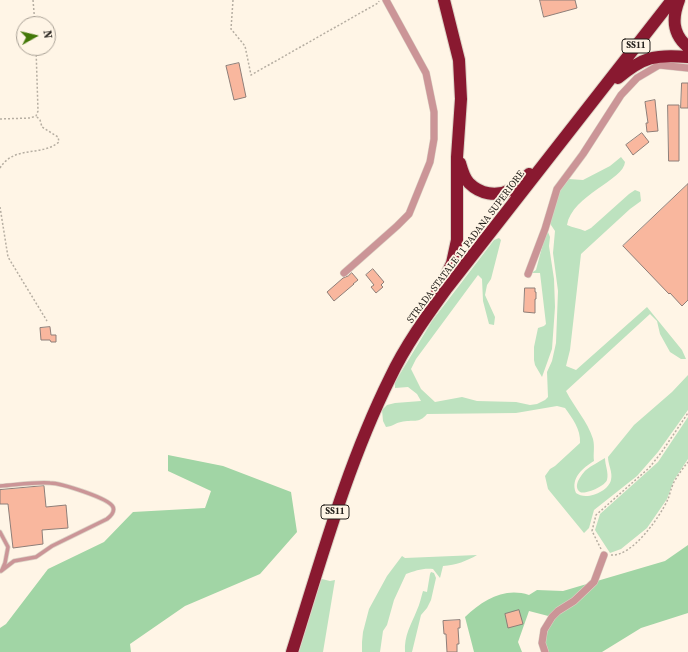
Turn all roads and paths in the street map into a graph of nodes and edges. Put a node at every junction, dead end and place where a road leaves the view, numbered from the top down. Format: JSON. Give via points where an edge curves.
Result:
{"nodes":[{"id":1,"x":33,"y":0,"type":"edge"},
{"id":2,"x":233,"y":0,"type":"edge"},
{"id":3,"x":379,"y":0,"type":"edge"},
{"id":4,"x":386,"y":0,"type":"edge"},
{"id":5,"x":444,"y":0,"type":"edge"},
{"id":6,"x":672,"y":0,"type":"edge"},
{"id":7,"x":679,"y":0,"type":"edge"},
{"id":8,"x":34,"y":16,"type":"edge"},
{"id":9,"x":688,"y":47,"type":"edge"},
{"id":10,"x":36,"y":56,"type":"edge"},
{"id":11,"x":688,"y":57,"type":"edge"},
{"id":12,"x":688,"y":68,"type":"edge"},
{"id":13,"x":600,"y":93,"type":"junction"},
{"id":14,"x":36,"y":116,"type":"junction"},
{"id":15,"x":0,"y":119,"type":"edge"},
{"id":16,"x":554,"y":150,"type":"junction"},
{"id":17,"x":457,"y":157,"type":"junction"},
{"id":18,"x":0,"y":168,"type":"edge"},
{"id":19,"x":0,"y":207,"type":"edge"},
{"id":20,"x":344,"y":273,"type":"dead end"},
{"id":21,"x":528,"y":274,"type":"dead end"},
{"id":22,"x":47,"y":321,"type":"dead end"},
{"id":23,"x":390,"y":377,"type":"junction"},
{"id":24,"x":688,"y":413,"type":"edge"},
{"id":25,"x":688,"y":462,"type":"edge"},
{"id":26,"x":0,"y":486,"type":"edge"},
{"id":27,"x":0,"y":532,"type":"edge"},
{"id":28,"x":604,"y":555,"type":"junction"},
{"id":29,"x":1,"y":572,"type":"edge"},
{"id":30,"x":292,"y":652,"type":"edge"},
{"id":31,"x":545,"y":652,"type":"edge"}],
"edges":[{"from":1,"to":8,"type":"path"},
{"from":2,"to":3,"type":"path","via":[[231,30],[245,46],[251,75],[378,3]]},
{"from":4,"to":20,"type":"street","via":[[426,73],[434,112],[434,139],[430,162],[409,214]]},
{"from":5,"to":17,"type":"highway","via":[[460,74]]},
{"from":6,"to":13,"type":"highway","name":"STRADA STATALE 11 PADANA SUPERIORE","number":"SS11"},
{"from":7,"to":9,"type":"highway","via":[[674,28]]},
{"from":10,"to":14,"type":"path","via":[[39,104]]},
{"from":11,"to":13,"type":"highway","via":[[669,55],[638,63]]},
{"from":12,"to":21,"type":"street","via":[[659,65],[637,78],[621,95],[557,189]]},
{"from":13,"to":16,"type":"highway","name":"STRADA STATALE 11 PADANA SUPERIORE","number":"SS11"},
{"from":14,"to":15,"type":"path"},
{"from":14,"to":18,"type":"path","via":[[42,127],[58,137],[59,142],[11,156]]},
{"from":16,"to":17,"type":"highway","via":[[521,182],[510,190],[498,194],[487,193],[468,182]]},
{"from":16,"to":23,"type":"highway","name":"STRADA STATALE 11 PADANA SUPERIORE","number":"SS11","via":[[428,313]]},
{"from":17,"to":23,"type":"highway","via":[[457,240],[452,263],[402,344]]},
{"from":19,"to":22,"type":"path","via":[[8,257]]},
{"from":23,"to":30,"type":"highway","name":"STRADA STATALE 11 PADANA SUPERIORE","number":"SS11","via":[[336,510]]},
{"from":24,"to":28,"type":"path","via":[[650,468],[596,515],[592,531]]},
{"from":25,"to":28,"type":"path","via":[[674,481],[668,500],[647,532],[616,556]]},
{"from":26,"to":29,"type":"lane","via":[[51,483],[81,490],[110,502],[114,510],[112,516],[107,519],[52,546],[36,557],[14,561]]},
{"from":27,"to":29,"type":"lane","via":[[8,547]]},
{"from":28,"to":31,"type":"street","via":[[594,582],[574,601],[558,611],[544,630],[542,643]]}]}
